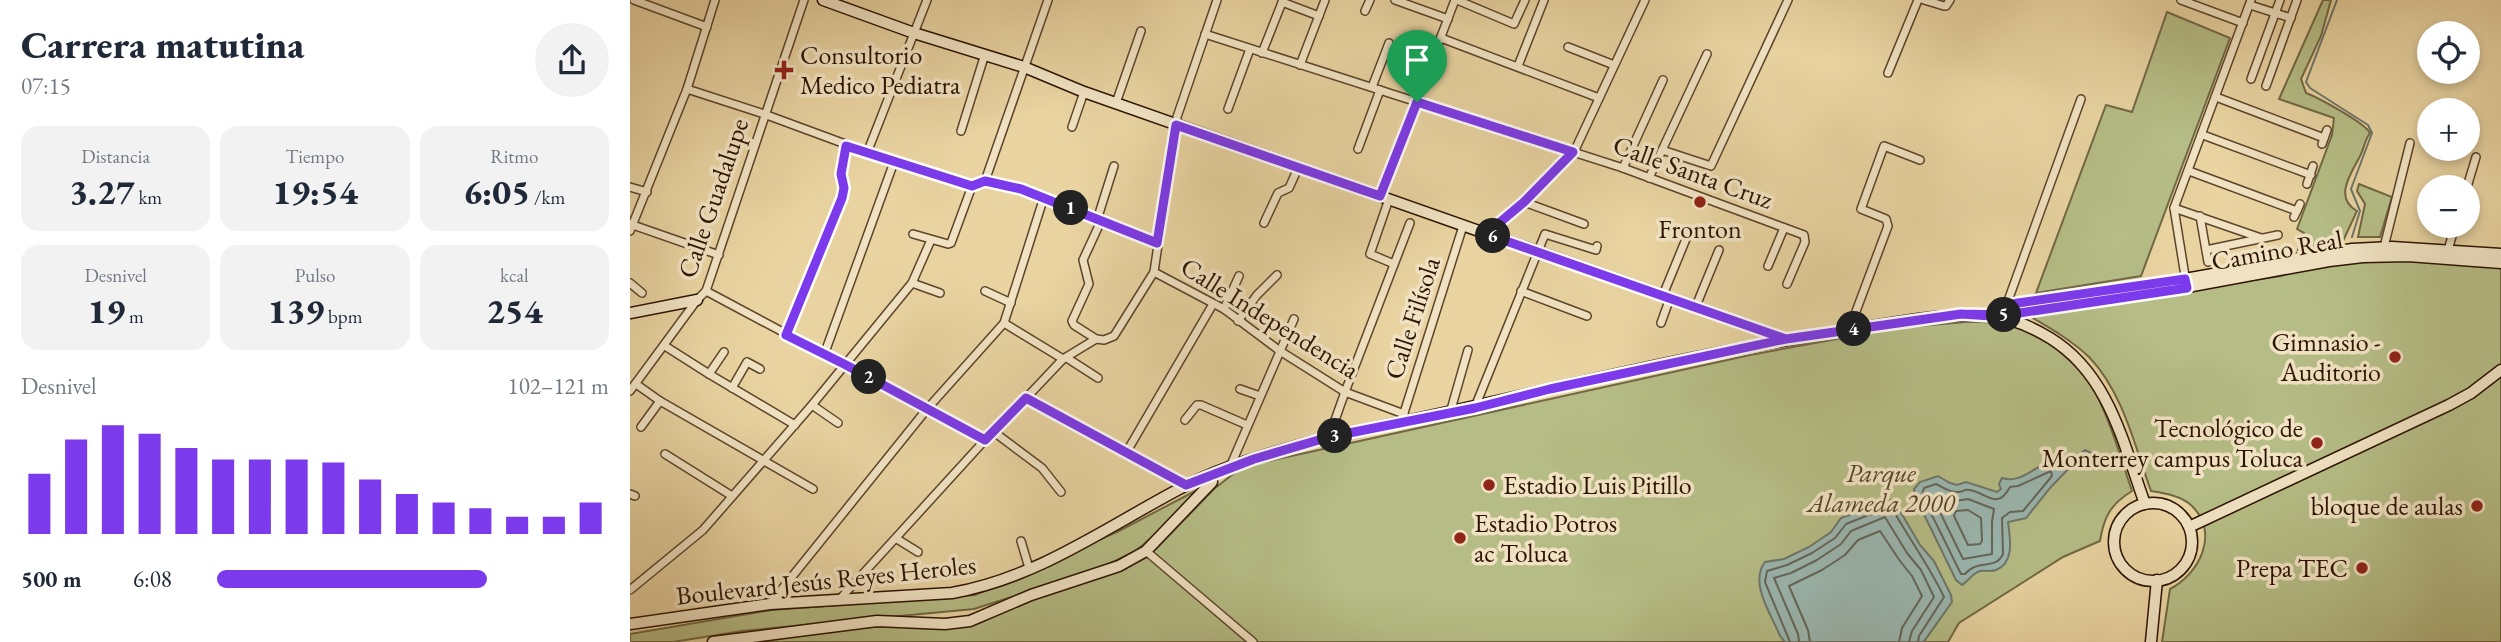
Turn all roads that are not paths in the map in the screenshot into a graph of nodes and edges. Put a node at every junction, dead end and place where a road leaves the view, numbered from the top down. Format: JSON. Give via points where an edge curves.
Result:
{"nodes":[{"id":1,"x":634,"y":0,"type":"edge"},
{"id":2,"x":715,"y":0,"type":"edge"},
{"id":3,"x":804,"y":0,"type":"edge"},
{"id":4,"x":823,"y":0,"type":"edge"},
{"id":5,"x":927,"y":0,"type":"edge"},
{"id":6,"x":1048,"y":0,"type":"edge"},
{"id":7,"x":1217,"y":0,"type":"edge"},
{"id":8,"x":1325,"y":0,"type":"edge"},
{"id":9,"x":1370,"y":0,"type":"edge"},
{"id":10,"x":1395,"y":0,"type":"edge"},
{"id":11,"x":1456,"y":0,"type":"edge"},
{"id":12,"x":1525,"y":0,"type":"edge"},
{"id":13,"x":1545,"y":0,"type":"edge"},
{"id":14,"x":1645,"y":0,"type":"edge"},
{"id":15,"x":1788,"y":0,"type":"edge"},
{"id":16,"x":1918,"y":0,"type":"edge"},
{"id":17,"x":1924,"y":0,"type":"edge"},
{"id":18,"x":1950,"y":0,"type":"edge"},
{"id":19,"x":2181,"y":0,"type":"edge"},
{"id":20,"x":2280,"y":0,"type":"edge"},
{"id":21,"x":2297,"y":0,"type":"edge"},
{"id":22,"x":1282,"y":1,"type":"edge"},
{"id":23,"x":1406,"y":2,"type":"edge"},
{"id":24,"x":2250,"y":2,"type":"edge"},
{"id":25,"x":1365,"y":10,"type":"dead end"},
{"id":26,"x":2275,"y":14,"type":"junction"},
{"id":27,"x":1319,"y":16,"type":"junction"},
{"id":28,"x":2291,"y":18,"type":"junction"},
{"id":29,"x":1448,"y":19,"type":"junction"},
{"id":30,"x":2243,"y":23,"type":"junction"},
{"id":31,"x":707,"y":27,"type":"junction"},
{"id":32,"x":1141,"y":31,"type":"dead end"},
{"id":33,"x":914,"y":33,"type":"junction"},
{"id":34,"x":1205,"y":34,"type":"junction"},
{"id":35,"x":1441,"y":38,"type":"junction"},
{"id":36,"x":1389,"y":43,"type":"dead end"},
{"id":37,"x":1568,"y":47,"type":"dead end"},
{"id":38,"x":1250,"y":49,"type":"junction"},
{"id":39,"x":1262,"y":52,"type":"junction"},
{"id":40,"x":985,"y":54,"type":"junction"},
{"id":41,"x":1707,"y":54,"type":"dead end"},
{"id":42,"x":1300,"y":65,"type":"junction"},
{"id":43,"x":1614,"y":65,"type":"junction"},
{"id":44,"x":1518,"y":66,"type":"junction"},
{"id":45,"x":1024,"y":67,"type":"junction"},
{"id":46,"x":1888,"y":73,"type":"dead end"},
{"id":47,"x":2269,"y":76,"type":"junction"},
{"id":48,"x":1663,"y":80,"type":"dead end"},
{"id":49,"x":2266,"y":86,"type":"dead end"},
{"id":50,"x":1372,"y":87,"type":"junction"},
{"id":51,"x":687,"y":89,"type":"junction"},
{"id":52,"x":1380,"y":90,"type":"junction"},
{"id":53,"x":1084,"y":92,"type":"junction"},
{"id":54,"x":2216,"y":97,"type":"junction"},
{"id":55,"x":1600,"y":98,"type":"junction"},
{"id":56,"x":2081,"y":99,"type":"dead end"},
{"id":57,"x":1417,"y":102,"type":"junction"},
{"id":58,"x":1116,"y":103,"type":"junction"},
{"id":59,"x":1228,"y":109,"type":"dead end"},
{"id":60,"x":765,"y":114,"type":"junction"},
{"id":61,"x":1176,"y":125,"type":"junction"},
{"id":62,"x":1072,"y":128,"type":"dead end"},
{"id":63,"x":961,"y":131,"type":"dead end"},
{"id":64,"x":2203,"y":135,"type":"junction"},
{"id":65,"x":2324,"y":137,"type":"dead end"},
{"id":66,"x":2410,"y":143,"type":"dead end"},
{"id":67,"x":846,"y":146,"type":"junction"},
{"id":68,"x":1358,"y":149,"type":"dead end"},
{"id":69,"x":1662,"y":150,"type":"junction"},
{"id":70,"x":1573,"y":152,"type":"junction"},
{"id":71,"x":867,"y":153,"type":"junction"},
{"id":72,"x":1920,"y":160,"type":"dead end"},
{"id":73,"x":894,"y":162,"type":"junction"},
{"id":74,"x":1114,"y":166,"type":"dead end"},
{"id":75,"x":2313,"y":166,"type":"dead end"},
{"id":76,"x":1298,"y":168,"type":"junction"},
{"id":77,"x":1623,"y":168,"type":"junction"},
{"id":78,"x":2189,"y":171,"type":"junction"},
{"id":79,"x":2311,"y":175,"type":"junction"},
{"id":80,"x":1649,"y":178,"type":"junction"},
{"id":81,"x":985,"y":181,"type":"junction"},
{"id":82,"x":2307,"y":184,"type":"dead end"},
{"id":83,"x":972,"y":186,"type":"junction"},
{"id":84,"x":630,"y":187,"type":"edge"},
{"id":85,"x":647,"y":192,"type":"junction"},
{"id":86,"x":1044,"y":197,"type":"junction"},
{"id":87,"x":1385,"y":198,"type":"junction"},
{"id":88,"x":1524,"y":202,"type":"junction"},
{"id":89,"x":2174,"y":208,"type":"junction"},
{"id":90,"x":2297,"y":211,"type":"dead end"},
{"id":91,"x":2200,"y":216,"type":"junction"},
{"id":92,"x":1099,"y":220,"type":"junction"},
{"id":93,"x":1264,"y":223,"type":"dead end"},
{"id":94,"x":1410,"y":223,"type":"dead end"},
{"id":95,"x":1584,"y":224,"type":"dead end"},
{"id":96,"x":1463,"y":226,"type":"junction"},
{"id":97,"x":631,"y":227,"type":"edge"},
{"id":98,"x":1784,"y":228,"type":"junction"},
{"id":99,"x":913,"y":234,"type":"dead end"},
{"id":100,"x":1486,"y":234,"type":"junction"},
{"id":101,"x":2278,"y":235,"type":"dead end"},
{"id":102,"x":2262,"y":238,"type":"junction"},
{"id":103,"x":2452,"y":238,"type":"edge"},
{"id":104,"x":1686,"y":239,"type":"dead end"},
{"id":105,"x":931,"y":240,"type":"junction"},
{"id":106,"x":1157,"y":243,"type":"junction"},
{"id":107,"x":2384,"y":247,"type":"junction"},
{"id":108,"x":1597,"y":248,"type":"dead end"},
{"id":109,"x":1719,"y":250,"type":"dead end"},
{"id":110,"x":2206,"y":250,"type":"junction"},
{"id":111,"x":2448,"y":250,"type":"junction"},
{"id":112,"x":1538,"y":252,"type":"junction"},
{"id":113,"x":2500,"y":254,"type":"edge"},
{"id":114,"x":719,"y":255,"type":"junction"},
{"id":115,"x":2208,"y":262,"type":"dead end"},
{"id":116,"x":1394,"y":264,"type":"junction"},
{"id":117,"x":1768,"y":265,"type":"dead end"},
{"id":118,"x":1154,"y":272,"type":"junction"},
{"id":119,"x":1277,"y":275,"type":"dead end"},
{"id":120,"x":1238,"y":276,"type":"dead end"},
{"id":121,"x":630,"y":283,"type":"edge"},
{"id":122,"x":912,"y":283,"type":"junction"},
{"id":123,"x":2186,"y":283,"type":"junction"},
{"id":124,"x":1787,"y":284,"type":"dead end"},
{"id":125,"x":706,"y":291,"type":"junction"},
{"id":126,"x":985,"y":291,"type":"dead end"},
{"id":127,"x":1521,"y":291,"type":"junction"},
{"id":128,"x":642,"y":293,"type":"dead end"},
{"id":129,"x":940,"y":293,"type":"dead end"},
{"id":130,"x":1667,"y":297,"type":"junction"},
{"id":131,"x":697,"y":300,"type":"junction"},
{"id":132,"x":1011,"y":303,"type":"junction"},
{"id":133,"x":1213,"y":304,"type":"junction"},
{"id":134,"x":1696,"y":306,"type":"junction"},
{"id":135,"x":1224,"y":309,"type":"junction"},
{"id":136,"x":2005,"y":311,"type":"junction"},
{"id":137,"x":630,"y":313,"type":"edge"},
{"id":138,"x":1587,"y":316,"type":"dead end"},
{"id":139,"x":1992,"y":316,"type":"junction"},
{"id":140,"x":1294,"y":319,"type":"dead end"},
{"id":141,"x":1238,"y":321,"type":"junction"},
{"id":142,"x":1004,"y":323,"type":"junction"},
{"id":143,"x":1661,"y":323,"type":"dead end"},
{"id":144,"x":1849,"y":330,"type":"junction"},
{"id":145,"x":786,"y":335,"type":"junction"},
{"id":146,"x":1096,"y":338,"type":"junction"},
{"id":147,"x":1786,"y":339,"type":"junction"},
{"id":148,"x":665,"y":346,"type":"junction"},
{"id":149,"x":1468,"y":350,"type":"dead end"},
{"id":150,"x":1280,"y":351,"type":"junction"},
{"id":151,"x":724,"y":352,"type":"dead end"},
{"id":152,"x":824,"y":355,"type":"junction"},
{"id":153,"x":1065,"y":359,"type":"junction"},
{"id":154,"x":846,"y":365,"type":"junction"},
{"id":155,"x":760,"y":369,"type":"dead end"},
{"id":156,"x":2501,"y":370,"type":"edge"},
{"id":157,"x":709,"y":374,"type":"junction"},
{"id":158,"x":1098,"y":378,"type":"dead end"},
{"id":159,"x":636,"y":384,"type":"junction"},
{"id":160,"x":732,"y":388,"type":"junction"},
{"id":161,"x":1240,"y":389,"type":"dead end"},
{"id":162,"x":630,"y":391,"type":"edge"},
{"id":163,"x":1345,"y":392,"type":"junction"},
{"id":164,"x":1260,"y":396,"type":"junction"},
{"id":165,"x":1026,"y":398,"type":"junction"},
{"id":166,"x":660,"y":401,"type":"junction"},
{"id":167,"x":812,"y":405,"type":"junction"},
{"id":168,"x":1475,"y":408,"type":"junction"},
{"id":169,"x":927,"y":409,"type":"junction"},
{"id":170,"x":1450,"y":413,"type":"junction"},
{"id":171,"x":1185,"y":419,"type":"dead end"},
{"id":172,"x":1402,"y":419,"type":"junction"},
{"id":173,"x":838,"y":423,"type":"dead end"},
{"id":174,"x":795,"y":425,"type":"junction"},
{"id":175,"x":1247,"y":425,"type":"junction"},
{"id":176,"x":641,"y":426,"type":"dead end"},
{"id":177,"x":994,"y":432,"type":"junction"},
{"id":178,"x":1329,"y":437,"type":"junction"},
{"id":179,"x":985,"y":440,"type":"junction"},
{"id":180,"x":1126,"y":453,"type":"junction"},
{"id":181,"x":665,"y":454,"type":"dead end"},
{"id":182,"x":763,"y":461,"type":"junction"},
{"id":183,"x":1230,"y":467,"type":"junction"},
{"id":184,"x":1211,"y":476,"type":"junction"},
{"id":185,"x":1186,"y":485,"type":"junction"},
{"id":186,"x":813,"y":489,"type":"dead end"},
{"id":187,"x":1061,"y":492,"type":"dead end"},
{"id":188,"x":732,"y":496,"type":"junction"},
{"id":189,"x":2145,"y":504,"type":"junction"},
{"id":190,"x":2189,"y":527,"type":"junction"},
{"id":191,"x":897,"y":539,"type":"junction"},
{"id":192,"x":1021,"y":541,"type":"dead end"},
{"id":193,"x":1146,"y":551,"type":"junction"},
{"id":194,"x":918,"y":552,"type":"dead end"},
{"id":195,"x":1029,"y":568,"type":"junction"},
{"id":196,"x":2157,"y":580,"type":"junction"},
{"id":197,"x":630,"y":590,"type":"edge"},
{"id":198,"x":839,"y":600,"type":"junction"},
{"id":199,"x":770,"y":604,"type":"junction"},
{"id":200,"x":630,"y":624,"type":"edge"},
{"id":201,"x":713,"y":642,"type":"edge"},
{"id":202,"x":1254,"y":642,"type":"edge"},
{"id":203,"x":2151,"y":642,"type":"edge"}],
"edges":[{"from":1,"to":31,"type":"street"},
{"from":2,"to":31,"type":"street"},
{"from":3,"to":60,"type":"street","name":"Calle Guadalupe"},
{"from":4,"to":33,"type":"main road"},
{"from":5,"to":33,"type":"street"},
{"from":6,"to":45,"type":"street"},
{"from":7,"to":34,"type":"street"},
{"from":8,"to":27,"type":"street"},
{"from":9,"to":25,"type":"street"},
{"from":10,"to":23,"type":"street"},
{"from":11,"to":12,"type":"street","via":[[1514,24]]},
{"from":11,"to":29,"type":"street"},
{"from":13,"to":44,"type":"street"},
{"from":14,"to":43,"type":"street"},
{"from":15,"to":69,"type":"street","via":[[1711,166]]},
{"from":16,"to":46,"type":"street"},
{"from":17,"to":18,"type":"street","via":[[1946,6]]},
{"from":19,"to":30,"type":"street"},
{"from":20,"to":26,"type":"street"},
{"from":21,"to":28,"type":"street"},
{"from":22,"to":27,"type":"street"},
{"from":22,"to":39,"type":"street"},
{"from":23,"to":29,"type":"street"},
{"from":24,"to":26,"type":"street"},
{"from":24,"to":30,"type":"street"},
{"from":26,"to":28,"type":"street"},
{"from":26,"to":47,"type":"street","via":[[2253,75]]},
{"from":27,"to":42,"type":"street"},
{"from":28,"to":47,"type":"street"},
{"from":29,"to":35,"type":"street"},
{"from":30,"to":54,"type":"street"},
{"from":31,"to":51,"type":"street"},
{"from":32,"to":58,"type":"street"},
{"from":33,"to":40,"type":"main road"},
{"from":33,"to":71,"type":"street"},
{"from":34,"to":38,"type":"street","name":"Calle Santa Cruz"},
{"from":34,"to":61,"type":"street"},
{"from":35,"to":44,"type":"street"},
{"from":35,"to":57,"type":"street"},
{"from":36,"to":50,"type":"street"},
{"from":37,"to":43,"type":"street"},
{"from":38,"to":39,"type":"street","name":"Calle Santa Cruz"},
{"from":38,"to":59,"type":"street"},
{"from":39,"to":42,"type":"street","name":"Calle Santa Cruz"},
{"from":40,"to":45,"type":"main road"},
{"from":40,"to":63,"type":"street"},
{"from":41,"to":69,"type":"street"},
{"from":42,"to":50,"type":"street","name":"Calle Santa Cruz"},
{"from":43,"to":55,"type":"street"},
{"from":44,"to":55,"type":"street"},
{"from":45,"to":53,"type":"main road"},
{"from":45,"to":81,"type":"street"},
{"from":47,"to":49,"type":"street"},
{"from":48,"to":77,"type":"street"},
{"from":50,"to":52,"type":"street","name":"Calle Santa Cruz"},
{"from":51,"to":60,"type":"street"},
{"from":51,"to":85,"type":"street"},
{"from":52,"to":57,"type":"street","name":"Calle Santa Cruz"},
{"from":52,"to":68,"type":"street"},
{"from":53,"to":58,"type":"main road"},
{"from":53,"to":62,"type":"street"},
{"from":54,"to":64,"type":"street"},
{"from":54,"to":65,"type":"street"},
{"from":55,"to":70,"type":"street"},
{"from":56,"to":136,"type":"street"},
{"from":57,"to":70,"type":"street","name":"Calle Santa Cruz"},
{"from":57,"to":87,"type":"street"},
{"from":58,"to":61,"type":"main road"},
{"from":60,"to":67,"type":"street"},
{"from":60,"to":114,"type":"street","name":"Calle Guadalupe"},
{"from":61,"to":76,"type":"main road"},
{"from":61,"to":106,"type":"street"},
{"from":64,"to":78,"type":"street"},
{"from":64,"to":79,"type":"street"},
{"from":66,"to":107,"type":"street"},
{"from":67,"to":71,"type":"street"},
{"from":67,"to":145,"type":"street","via":[[842,198]]},
{"from":69,"to":80,"type":"street"},
{"from":70,"to":77,"type":"street","name":"Calle Santa Cruz"},
{"from":70,"to":88,"type":"street"},
{"from":71,"to":73,"type":"street"},
{"from":72,"to":144,"type":"street","via":[[1884,146],[1861,209],[1886,219],[1888,226]]},
{"from":73,"to":83,"type":"street"},
{"from":73,"to":152,"type":"street"},
{"from":74,"to":92,"type":"street"},
{"from":75,"to":79,"type":"street"},
{"from":76,"to":87,"type":"main road"},
{"from":76,"to":93,"type":"street","via":[[1289,188],[1278,193]]},
{"from":77,"to":80,"type":"street","name":"Calle Santa Cruz"},
{"from":78,"to":89,"type":"street"},
{"from":78,"to":90,"type":"street"},
{"from":79,"to":82,"type":"street"},
{"from":80,"to":98,"type":"street","name":"Calle Santa Cruz"},
{"from":81,"to":83,"type":"street"},
{"from":81,"to":86,"type":"street"},
{"from":83,"to":105,"type":"street","via":[[951,243]]},
{"from":84,"to":85,"type":"street"},
{"from":85,"to":97,"type":"street"},
{"from":86,"to":92,"type":"street"},
{"from":86,"to":132,"type":"street"},
{"from":87,"to":96,"type":"main road"},
{"from":87,"to":116,"type":"street","via":[[1370,254]]},
{"from":88,"to":95,"type":"street"},
{"from":88,"to":100,"type":"street"},
{"from":89,"to":91,"type":"street"},
{"from":89,"to":123,"type":"street"},
{"from":91,"to":102,"type":"street"},
{"from":91,"to":110,"type":"street"},
{"from":92,"to":106,"type":"street"},
{"from":92,"to":146,"type":"street","via":[[1083,260],[1089,284],[1072,321]]},
{"from":94,"to":116,"type":"street"},
{"from":96,"to":100,"type":"main road"},
{"from":96,"to":172,"type":"street","name":"Calle Filísola"},
{"from":97,"to":114,"type":"street"},
{"from":98,"to":117,"type":"street"},
{"from":98,"to":124,"type":"street","name":"Calle Santa Cruz","via":[[1806,237]]},
{"from":99,"to":105,"type":"street"},
{"from":100,"to":112,"type":"main road"},
{"from":101,"to":102,"type":"street"},
{"from":102,"to":110,"type":"street"},
{"from":103,"to":111,"type":"street"},
{"from":104,"to":130,"type":"street"},
{"from":105,"to":122,"type":"street"},
{"from":106,"to":118,"type":"street"},
{"from":107,"to":111,"type":"main road","name":"Camino Real"},
{"from":107,"to":123,"type":"main road","name":"Camino Real","via":[[2330,253]]},
{"from":108,"to":112,"type":"street","via":[[1545,234]]},
{"from":109,"to":134,"type":"street"},
{"from":110,"to":115,"type":"street"},
{"from":111,"to":113,"type":"main road","name":"Camino Real"},
{"from":112,"to":127,"type":"street"},
{"from":112,"to":130,"type":"main road"},
{"from":113,"to":123,"type":"main road","name":"Camino Real","via":[[2363,257]]},
{"from":114,"to":125,"type":"street","name":"Calle Guadalupe"},
{"from":116,"to":163,"type":"street"},
{"from":118,"to":133,"type":"street","name":"Calle Independencia"},
{"from":118,"to":146,"type":"street","via":[[1114,335]]},
{"from":119,"to":141,"type":"street"},
{"from":120,"to":135,"type":"street"},
{"from":121,"to":128,"type":"street"},
{"from":122,"to":129,"type":"street"},
{"from":122,"to":154,"type":"street"},
{"from":123,"to":136,"type":"main road","name":"Camino Real"},
{"from":125,"to":131,"type":"street","name":"Calle Guadalupe"},
{"from":125,"to":145,"type":"street"},
{"from":126,"to":132,"type":"street"},
{"from":127,"to":138,"type":"street"},
{"from":127,"to":168,"type":"street"},
{"from":130,"to":134,"type":"main road"},
{"from":130,"to":143,"type":"street"},
{"from":131,"to":137,"type":"main road"},
{"from":131,"to":148,"type":"street","name":"Calle Guadalupe"},
{"from":132,"to":142,"type":"street"},
{"from":133,"to":135,"type":"street","name":"Calle Independencia"},
{"from":133,"to":180,"type":"street"},
{"from":134,"to":147,"type":"main road"},
{"from":135,"to":141,"type":"street","name":"Calle Independencia"},
{"from":136,"to":139,"type":"main road","name":"Camino Real"},
{"from":139,"to":144,"type":"main road","name":"Boulevard Jesús Reyes Heroles","via":[[1961,314]]},
{"from":139,"to":189,"type":"main road","name":"Boulevard Jesús Reyes Heroles","via":[[2023,324],[2052,339],[2090,374],[2108,403]]},
{"from":140,"to":150,"type":"street"},
{"from":141,"to":150,"type":"street","name":"Calle Independencia"},
{"from":142,"to":153,"type":"street"},
{"from":142,"to":169,"type":"street"},
{"from":144,"to":147,"type":"main road","name":"Boulevard Jesús Reyes Heroles"},
{"from":145,"to":152,"type":"street"},
{"from":146,"to":153,"type":"street"},
{"from":147,"to":168,"type":"main road","name":"Boulevard Jesús Reyes Heroles"},
{"from":148,"to":157,"type":"street"},
{"from":148,"to":159,"type":"street","name":"Calle Guadalupe"},
{"from":149,"to":170,"type":"street"},
{"from":150,"to":163,"type":"street","name":"Calle Independencia"},
{"from":150,"to":164,"type":"street"},
{"from":151,"to":157,"type":"street"},
{"from":152,"to":154,"type":"street"},
{"from":153,"to":158,"type":"street"},
{"from":153,"to":165,"type":"street"},
{"from":154,"to":167,"type":"street"},
{"from":154,"to":169,"type":"street"},
{"from":155,"to":160,"type":"street","via":[[747,362]]},
{"from":156,"to":190,"type":"main road","via":[[2449,405]]},
{"from":157,"to":160,"type":"street"},
{"from":159,"to":162,"type":"street","name":"Calle Guadalupe"},
{"from":159,"to":166,"type":"street"},
{"from":160,"to":174,"type":"street"},
{"from":161,"to":164,"type":"street"},
{"from":163,"to":172,"type":"street","name":"Calle Independencia"},
{"from":163,"to":178,"type":"street"},
{"from":164,"to":175,"type":"street"},
{"from":165,"to":177,"type":"street"},
{"from":165,"to":180,"type":"street"},
{"from":166,"to":176,"type":"street"},
{"from":166,"to":182,"type":"street"},
{"from":167,"to":173,"type":"street"},
{"from":167,"to":174,"type":"street"},
{"from":168,"to":170,"type":"main road","name":"Boulevard Jesús Reyes Heroles"},
{"from":169,"to":179,"type":"street"},
{"from":169,"to":199,"type":"street"},
{"from":170,"to":172,"type":"main road","name":"Boulevard Jesús Reyes Heroles"},
{"from":171,"to":175,"type":"street","via":[[1198,405]]},
{"from":172,"to":178,"type":"main road","name":"Boulevard Jesús Reyes Heroles"},
{"from":174,"to":182,"type":"street"},
{"from":175,"to":183,"type":"street"},
{"from":177,"to":179,"type":"street"},
{"from":177,"to":187,"type":"street","via":[[1042,468]]},
{"from":178,"to":183,"type":"main road","name":"Boulevard Jesús Reyes Heroles"},
{"from":179,"to":191,"type":"street"},
{"from":180,"to":185,"type":"street"},
{"from":181,"to":188,"type":"street"},
{"from":182,"to":186,"type":"street"},
{"from":182,"to":188,"type":"street"},
{"from":183,"to":184,"type":"main road","name":"Boulevard Jesús Reyes Heroles"},
{"from":184,"to":185,"type":"main road","name":"Boulevard Jesús Reyes Heroles"},
{"from":184,"to":193,"type":"main road","name":"Boulevard Jesús Reyes Heroles","via":[[1212,482]]},
{"from":185,"to":195,"type":"main road","name":"Boulevard Jesús Reyes Heroles","via":[[1084,544]]},
{"from":188,"to":197,"type":"street","via":[[691,542]]},
{"from":189,"to":190,"type":"main road","via":[[2171,508]]},
{"from":189,"to":196,"type":"main road","via":[[2120,521],[2115,549],[2127,571],[2141,579]]},
{"from":190,"to":196,"type":"main road","via":[[2191,547],[2186,561],[2174,574]]},
{"from":191,"to":194,"type":"street"},
{"from":191,"to":198,"type":"street"},
{"from":192,"to":195,"type":"street"},
{"from":193,"to":201,"type":"main road","name":"Boulevard Jesús Reyes Heroles","via":[[1119,566],[970,621],[877,621]]},
{"from":193,"to":202,"type":"street"},
{"from":195,"to":198,"type":"main road","name":"Boulevard Jesús Reyes Heroles","via":[[952,593]]},
{"from":196,"to":203,"type":"main road"},
{"from":198,"to":199,"type":"main road","name":"Boulevard Jesús Reyes Heroles"},
{"from":199,"to":200,"type":"main road","name":"Boulevard Jesús Reyes Heroles"}]}
